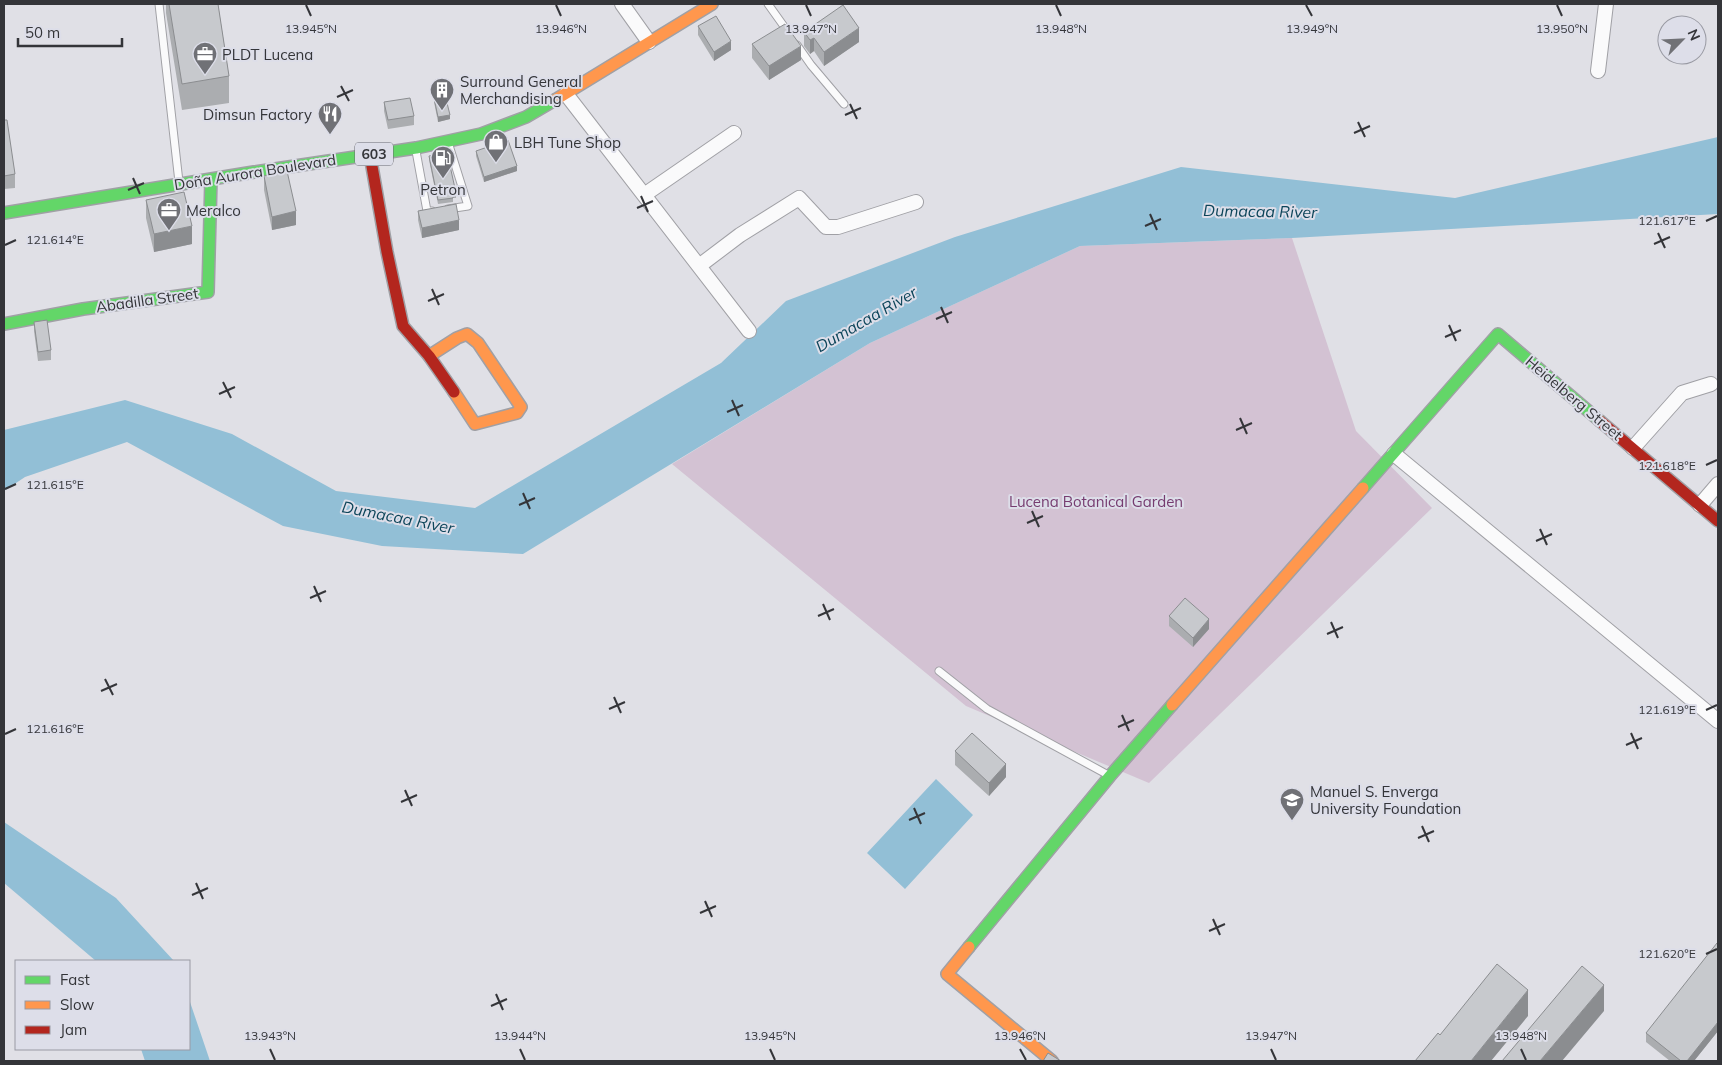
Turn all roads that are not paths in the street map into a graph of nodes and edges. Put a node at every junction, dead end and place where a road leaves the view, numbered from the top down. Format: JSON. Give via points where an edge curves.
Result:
{"nodes":[{"id":1,"x":159,"y":4,"type":"edge"},
{"id":2,"x":622,"y":4,"type":"edge"},
{"id":3,"x":712,"y":4,"type":"edge"},
{"id":4,"x":768,"y":4,"type":"edge"},
{"id":5,"x":1606,"y":4,"type":"edge"},
{"id":6,"x":649,"y":42,"type":"junction"},
{"id":7,"x":1598,"y":71,"type":"dead end"},
{"id":8,"x":566,"y":94,"type":"junction"},
{"id":9,"x":844,"y":104,"type":"dead end"},
{"id":10,"x":734,"y":132,"type":"dead end"},
{"id":11,"x":448,"y":141,"type":"junction"},
{"id":12,"x":416,"y":148,"type":"junction"},
{"id":13,"x":370,"y":154,"type":"junction"},
{"id":14,"x":211,"y":179,"type":"junction"},
{"id":15,"x":179,"y":184,"type":"junction"},
{"id":16,"x":644,"y":195,"type":"junction"},
{"id":17,"x":916,"y":202,"type":"dead end"},
{"id":18,"x":4,"y":213,"type":"edge"},
{"id":19,"x":699,"y":266,"type":"junction"},
{"id":20,"x":4,"y":324,"type":"edge"},
{"id":21,"x":749,"y":330,"type":"dead end"},
{"id":22,"x":428,"y":356,"type":"junction"},
{"id":23,"x":1711,"y":384,"type":"dead end"},
{"id":24,"x":1634,"y":448,"type":"junction"},
{"id":25,"x":1394,"y":454,"type":"junction"},
{"id":26,"x":1718,"y":484,"type":"edge"},
{"id":27,"x":1700,"y":505,"type":"junction"},
{"id":28,"x":1718,"y":521,"type":"edge"},
{"id":29,"x":939,"y":671,"type":"dead end"},
{"id":30,"x":1718,"y":721,"type":"edge"},
{"id":31,"x":1110,"y":776,"type":"junction"},
{"id":32,"x":1052,"y":1061,"type":"edge"}],
"edges":[{"from":1,"to":15,"type":"lane"},
{"from":2,"to":6,"type":"street"},
{"from":3,"to":6,"type":"street","name":"Doña Aurora Boulevard","number":"603"},
{"from":4,"to":9,"type":"lane","via":[[811,65]]},
{"from":5,"to":7,"type":"street"},
{"from":6,"to":8,"type":"street","name":"Doña Aurora Boulevard","number":"603"},
{"from":8,"to":11,"type":"street","name":"Doña Aurora Boulevard","number":"603","via":[[526,117],[481,134]]},
{"from":8,"to":16,"type":"street"},
{"from":10,"to":16,"type":"street"},
{"from":11,"to":12,"type":"street","name":"Doña Aurora Boulevard","number":"603"},
{"from":11,"to":12,"type":"lane","via":[[468,206],[427,211]]},
{"from":12,"to":13,"type":"street","name":"Doña Aurora Boulevard","number":"603"},
{"from":13,"to":14,"type":"street","name":"Doña Aurora Boulevard","number":"603"},
{"from":13,"to":22,"type":"street","via":[[403,326]]},
{"from":14,"to":15,"type":"street","name":"Doña Aurora Boulevard","number":"603"},
{"from":14,"to":20,"type":"street","name":"Abadilla Street","via":[[208,292],[83,309]]},
{"from":15,"to":18,"type":"street","name":"Doña Aurora Boulevard","number":"603"},
{"from":16,"to":19,"type":"street"},
{"from":17,"to":19,"type":"street","via":[[838,227],[826,227],[799,198],[740,235]]},
{"from":19,"to":21,"type":"street"},
{"from":22,"to":22,"type":"street","via":[[476,424],[517,413],[521,407],[478,343],[467,334]]},
{"from":23,"to":24,"type":"street","via":[[1682,392]]},
{"from":24,"to":25,"type":"street","name":"Heidelberg Street","via":[[1498,334]]},
{"from":24,"to":27,"type":"street","name":"Heidelberg Street"},
{"from":25,"to":30,"type":"street"},
{"from":25,"to":31,"type":"street"},
{"from":26,"to":27,"type":"street"},
{"from":27,"to":28,"type":"street","name":"Heidelberg Street"},
{"from":29,"to":31,"type":"lane","via":[[987,709]]},
{"from":31,"to":32,"type":"street","via":[[946,974]]}]}
